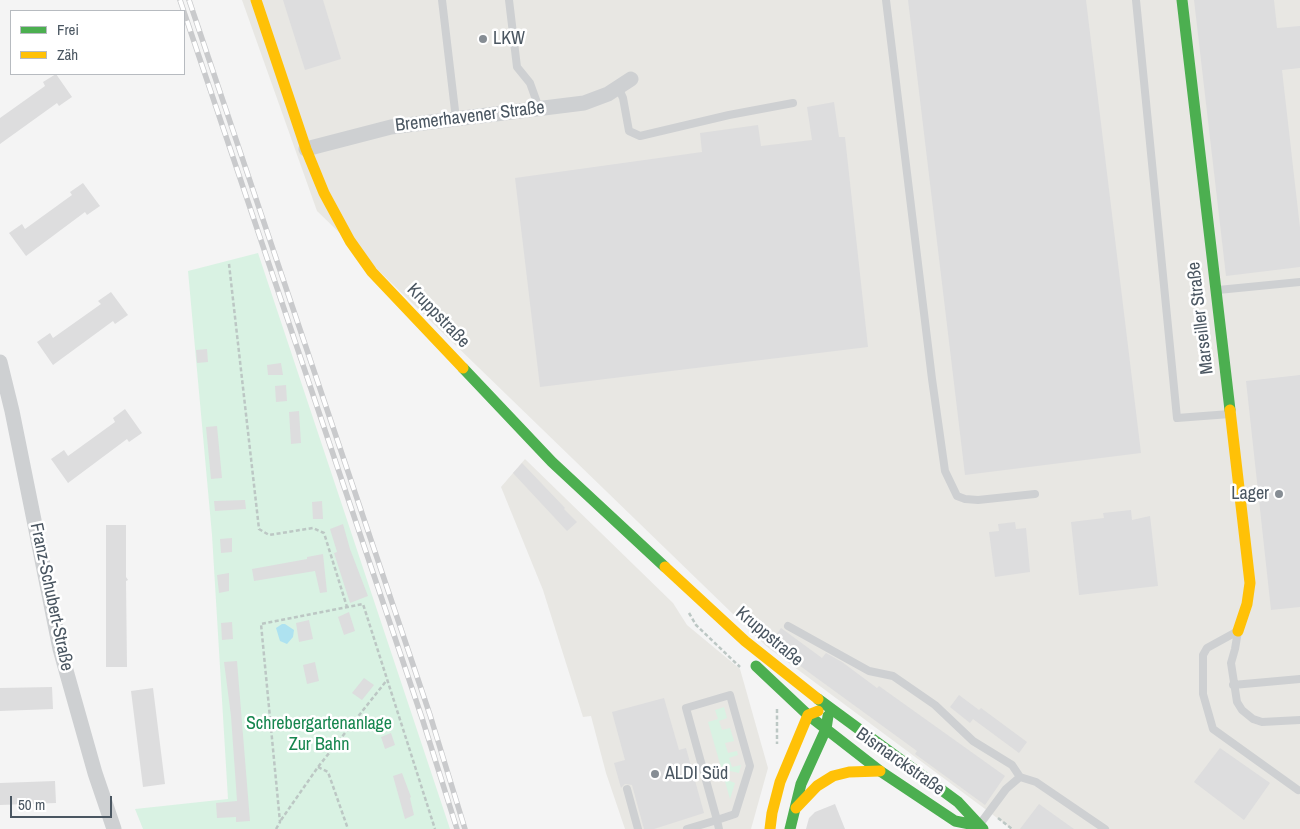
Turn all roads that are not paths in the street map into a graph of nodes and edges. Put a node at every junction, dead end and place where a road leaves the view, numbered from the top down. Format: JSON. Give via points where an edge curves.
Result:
{"nodes":[{"id":1,"x":256,"y":0,"type":"edge"},
{"id":2,"x":442,"y":0,"type":"edge"},
{"id":3,"x":509,"y":0,"type":"edge"},
{"id":4,"x":886,"y":0,"type":"edge"},
{"id":5,"x":1136,"y":0,"type":"edge"},
{"id":6,"x":1182,"y":0,"type":"edge"},
{"id":7,"x":625,"y":83,"type":"joint"},
{"id":8,"x":793,"y":103,"type":"dead end"},
{"id":9,"x":539,"y":108,"type":"junction"},
{"id":10,"x":456,"y":119,"type":"junction"},
{"id":11,"x":306,"y":149,"type":"junction"},
{"id":12,"x":1300,"y":282,"type":"edge"},
{"id":13,"x":1216,"y":290,"type":"junction"},
{"id":14,"x":0,"y":362,"type":"edge"},
{"id":15,"x":1230,"y":414,"type":"junction"},
{"id":16,"x":1035,"y":494,"type":"dead end"},
{"id":17,"x":691,"y":592,"type":"junction"},
{"id":18,"x":788,"y":626,"type":"dead end"},
{"id":19,"x":1238,"y":631,"type":"junction"},
{"id":20,"x":1300,"y":679,"type":"edge"},
{"id":21,"x":1233,"y":685,"type":"junction"},
{"id":22,"x":828,"y":708,"type":"junction"},
{"id":23,"x":808,"y":715,"type":"junction"},
{"id":24,"x":1300,"y":720,"type":"edge"},
{"id":25,"x":826,"y":729,"type":"junction"},
{"id":26,"x":880,"y":771,"type":"junction"},
{"id":27,"x":1020,"y":778,"type":"junction"},
{"id":28,"x":627,"y":789,"type":"dead end"},
{"id":29,"x":1298,"y":790,"type":"dead end"},
{"id":30,"x":793,"y":812,"type":"junction"},
{"id":31,"x":717,"y":820,"type":"junction"},
{"id":32,"x":981,"y":828,"type":"edge"},
{"id":33,"x":114,"y":829,"type":"edge"},
{"id":34,"x":638,"y":829,"type":"edge"},
{"id":35,"x":686,"y":829,"type":"edge"},
{"id":36,"x":719,"y":829,"type":"edge"},
{"id":37,"x":770,"y":829,"type":"edge"},
{"id":38,"x":790,"y":829,"type":"edge"},
{"id":39,"x":1105,"y":829,"type":"edge"}],
"edges":[{"from":1,"to":11,"type":"street","name":"Kruppstraße"},
{"from":2,"to":10,"type":"lane"},
{"from":3,"to":9,"type":"lane","via":[[517,67],[530,83]]},
{"from":4,"to":16,"type":"lane","via":[[945,470],[957,496],[965,499]]},
{"from":5,"to":15,"type":"lane","via":[[1177,418]]},
{"from":6,"to":13,"type":"street","name":"Marseiller Straße"},
{"from":7,"to":8,"type":"lane","via":[[623,98],[630,131],[640,136]]},
{"from":7,"to":9,"type":"street","name":"Bremerhavener Straße","via":[[584,103]]},
{"from":9,"to":10,"type":"street","name":"Bremerhavener Straße"},
{"from":10,"to":11,"type":"street","name":"Bremerhavener Straße","via":[[391,127]]},
{"from":11,"to":17,"type":"street","name":"Kruppstraße","via":[[324,193],[350,241],[372,272],[552,462]]},
{"from":12,"to":13,"type":"lane"},
{"from":13,"to":15,"type":"street","name":"Marseiller Straße"},
{"from":14,"to":33,"type":"street","name":"Franz-Schubert-Straße","via":[[60,649]]},
{"from":15,"to":19,"type":"street","name":"Marseiller Straße","via":[[1250,583]]},
{"from":17,"to":22,"type":"street","name":"Kruppstraße","via":[[744,641]]},
{"from":17,"to":23,"type":"street","name":"Kruppstraße","via":[[705,618]]},
{"from":18,"to":27,"type":"lane","via":[[869,670],[893,676],[935,705],[973,741],[1012,765]]},
{"from":19,"to":21,"type":"lane","via":[[1230,663]]},
{"from":19,"to":29,"type":"lane","via":[[1207,648],[1203,655],[1203,694],[1213,729]]},
{"from":20,"to":21,"type":"lane"},
{"from":21,"to":24,"type":"lane","via":[[1237,702],[1253,718],[1262,722]]},
{"from":22,"to":23,"type":"street"},
{"from":22,"to":25,"type":"street"},
{"from":22,"to":32,"type":"street","name":"Bismarckstraße","via":[[958,802]]},
{"from":23,"to":25,"type":"street","name":"Bismarckstraße"},
{"from":23,"to":37,"type":"street","via":[[780,782]]},
{"from":25,"to":26,"type":"street","name":"Bismarckstraße"},
{"from":25,"to":30,"type":"street","via":[[801,784]]},
{"from":26,"to":30,"type":"street","via":[[833,776],[817,786]]},
{"from":26,"to":32,"type":"street","name":"Bismarckstraße","via":[[955,822]]},
{"from":27,"to":32,"type":"lane","via":[[1006,789]]},
{"from":27,"to":39,"type":"lane","via":[[1036,782]]},
{"from":28,"to":34,"type":"lane"},
{"from":30,"to":38,"type":"street"},
{"from":31,"to":31,"type":"lane","via":[[686,708],[730,695],[750,766],[734,814]]},
{"from":31,"to":35,"type":"lane"},
{"from":31,"to":36,"type":"lane"}]}
